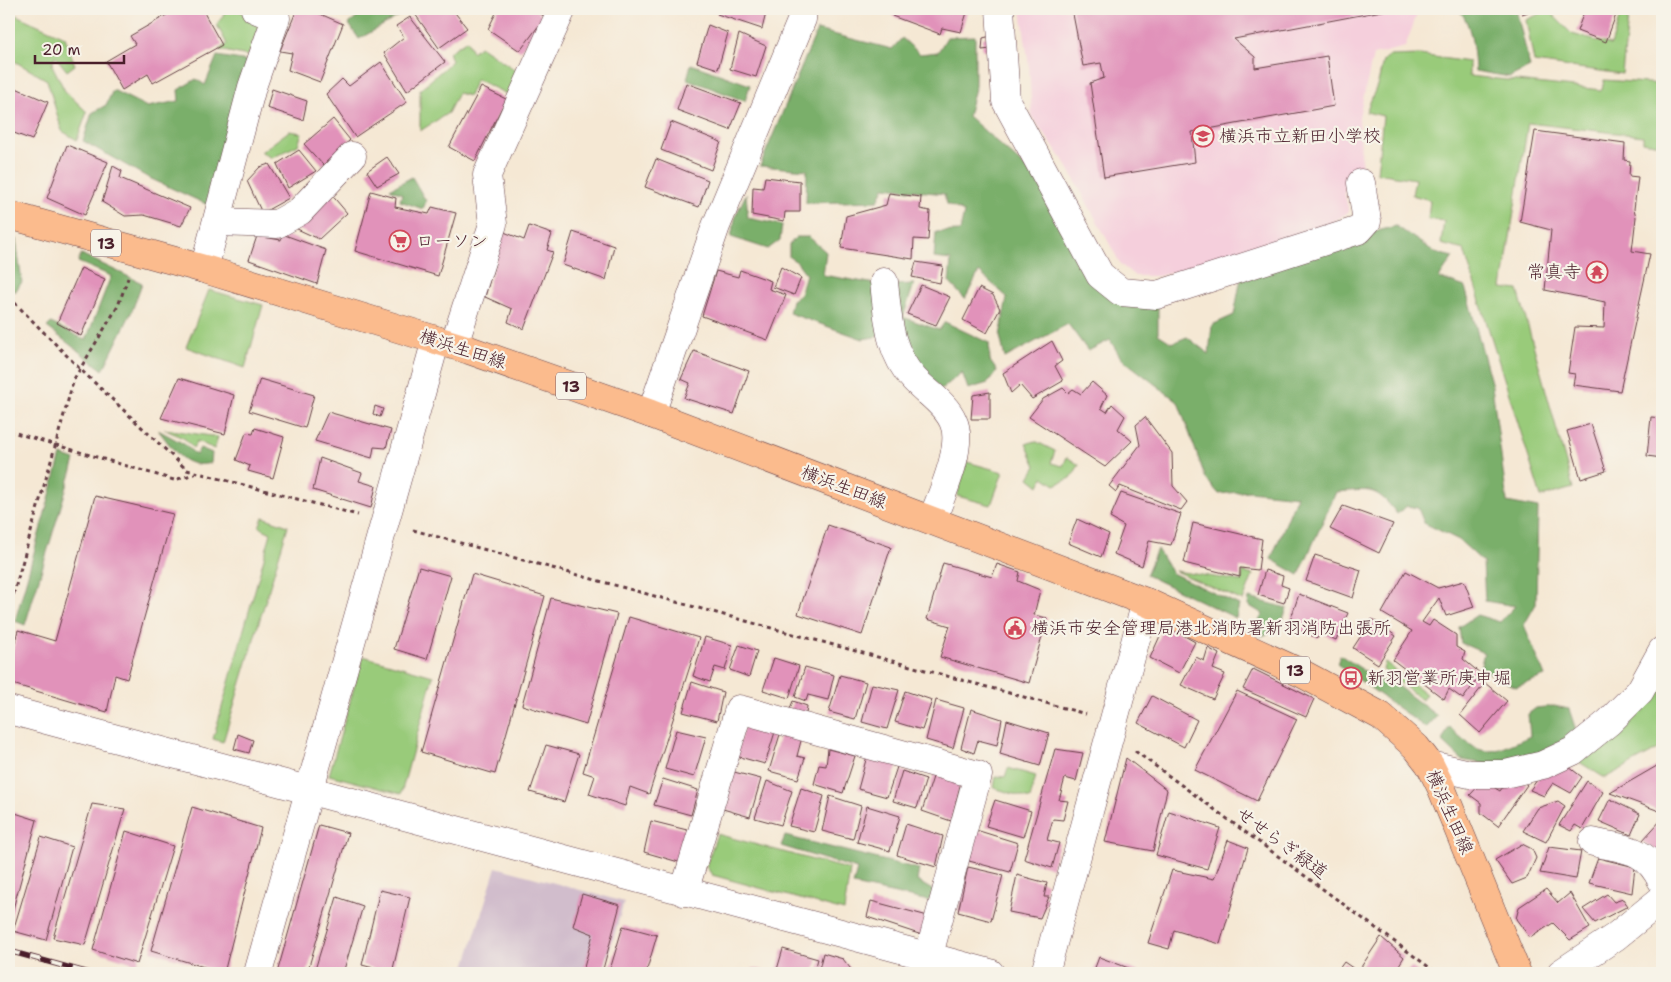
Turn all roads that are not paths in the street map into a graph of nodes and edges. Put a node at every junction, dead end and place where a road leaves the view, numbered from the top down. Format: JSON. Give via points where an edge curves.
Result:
{"nodes":[{"id":1,"x":255,"y":9,"type":"edge"},
{"id":2,"x":562,"y":9,"type":"edge"},
{"id":3,"x":803,"y":9,"type":"edge"},
{"id":4,"x":1000,"y":9,"type":"edge"},
{"id":5,"x":352,"y":156,"type":"dead end"},
{"id":6,"x":1360,"y":183,"type":"dead end"},
{"id":7,"x":9,"y":215,"type":"edge"},
{"id":8,"x":217,"y":222,"type":"junction"},
{"id":9,"x":204,"y":269,"type":"junction"},
{"id":10,"x":884,"y":282,"type":"dead end"},
{"id":11,"x":445,"y":343,"type":"junction"},
{"id":12,"x":651,"y":414,"type":"junction"},
{"id":13,"x":932,"y":520,"type":"junction"},
{"id":14,"x":1146,"y":602,"type":"junction"},
{"id":15,"x":1662,"y":651,"type":"edge"},
{"id":16,"x":9,"y":710,"type":"edge"},
{"id":17,"x":1430,"y":765,"type":"junction"},
{"id":18,"x":309,"y":792,"type":"junction"},
{"id":19,"x":1593,"y":842,"type":"dead end"},
{"id":20,"x":1662,"y":881,"type":"edge"},
{"id":21,"x":684,"y":892,"type":"junction"},
{"id":22,"x":1662,"y":898,"type":"edge"},
{"id":23,"x":928,"y":958,"type":"junction"},
{"id":24,"x":258,"y":973,"type":"edge"},
{"id":25,"x":990,"y":973,"type":"edge"},
{"id":26,"x":1045,"y":973,"type":"edge"},
{"id":27,"x":1516,"y":973,"type":"edge"},
{"id":28,"x":1561,"y":973,"type":"edge"}],
"edges":[{"from":1,"to":8,"type":"street","via":[[276,18],[252,87]]},
{"from":2,"to":11,"type":"street","via":[[488,174],[493,224]]},
{"from":3,"to":12,"type":"street","via":[[802,19],[716,226]]},
{"from":4,"to":6,"type":"street","via":[[1006,101],[1100,275],[1121,292],[1156,295],[1359,230],[1367,221]]},
{"from":5,"to":8,"type":"street","via":[[300,211],[277,224]]},
{"from":7,"to":9,"type":"main road","name":"横浜生田線","number":"13"},
{"from":8,"to":9,"type":"street"},
{"from":9,"to":11,"type":"main road","name":"横浜生田線","number":"13"},
{"from":10,"to":13,"type":"street","via":[[890,335],[898,358],[953,421],[956,437],[953,459]]},
{"from":11,"to":12,"type":"main road","name":"横浜生田線","number":"13"},
{"from":11,"to":18,"type":"street","via":[[386,523]]},
{"from":12,"to":13,"type":"main road","name":"横浜生田線","number":"13"},
{"from":13,"to":14,"type":"main road","name":"横浜生田線","number":"13"},
{"from":14,"to":17,"type":"main road","name":"横浜生田線","number":"13","via":[[1301,673],[1381,716],[1416,747]]},
{"from":14,"to":26,"type":"street"},
{"from":15,"to":17,"type":"street","via":[[1640,691],[1573,751],[1543,764],[1505,774],[1470,774]]},
{"from":16,"to":18,"type":"street"},
{"from":17,"to":27,"type":"main road","name":"横浜生田線","number":"13"},
{"from":18,"to":21,"type":"street"},
{"from":18,"to":24,"type":"street"},
{"from":19,"to":20,"type":"street","via":[[1636,852],[1654,864]]},
{"from":21,"to":23,"type":"street"},
{"from":21,"to":23,"type":"street","via":[[739,709],[978,775]]},
{"from":22,"to":28,"type":"street","via":[[1615,938]]},
{"from":23,"to":25,"type":"street"}]}
